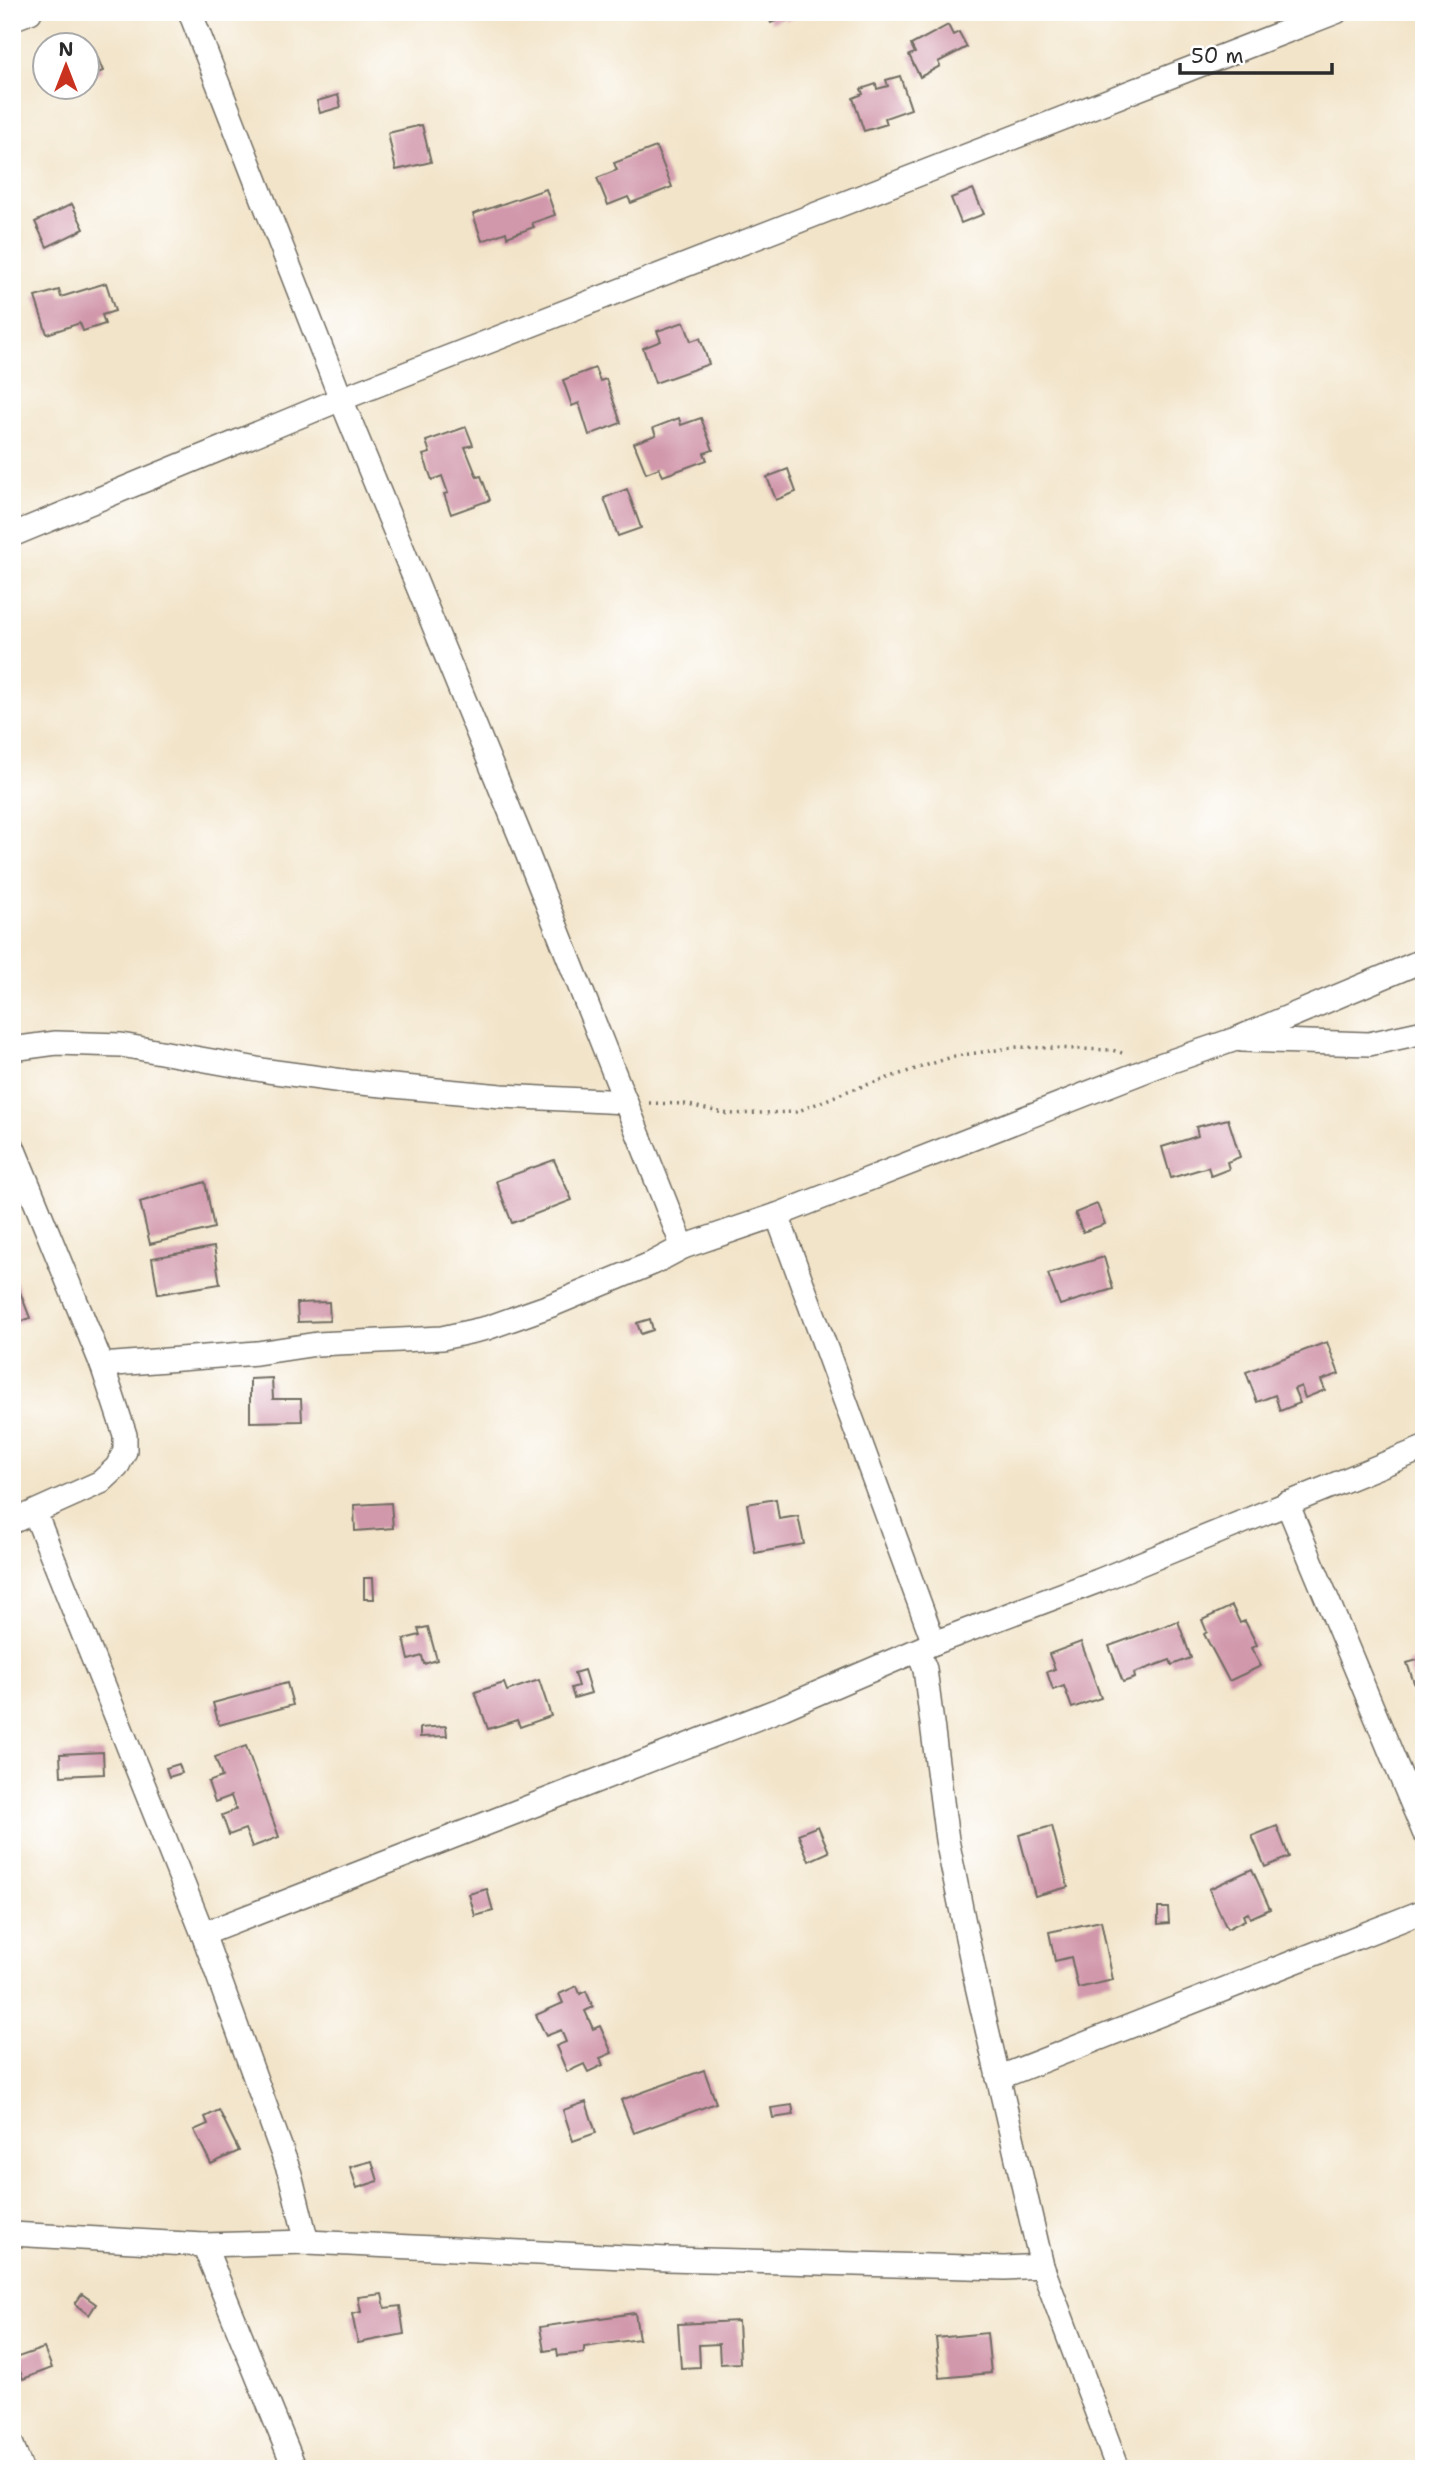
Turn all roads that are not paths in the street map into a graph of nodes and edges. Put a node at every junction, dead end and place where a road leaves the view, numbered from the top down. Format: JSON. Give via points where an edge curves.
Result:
{"nodes":[{"id":1,"x":30,"y":12,"type":"edge"},
{"id":2,"x":191,"y":12,"type":"edge"},
{"id":3,"x":1336,"y":12,"type":"edge"},
{"id":4,"x":12,"y":19,"type":"edge"},
{"id":5,"x":341,"y":398,"type":"junction"},
{"id":6,"x":12,"y":535,"type":"edge"},
{"id":7,"x":1424,"y":960,"type":"edge"},
{"id":8,"x":1424,"y":1032,"type":"edge"},
{"id":9,"x":1236,"y":1039,"type":"junction"},
{"id":10,"x":12,"y":1049,"type":"edge"},
{"id":11,"x":626,"y":1102,"type":"junction"},
{"id":12,"x":12,"y":1145,"type":"edge"},
{"id":13,"x":777,"y":1215,"type":"junction"},
{"id":14,"x":683,"y":1247,"type":"junction"},
{"id":15,"x":102,"y":1365,"type":"junction"},
{"id":16,"x":1424,"y":1448,"type":"edge"},
{"id":17,"x":1287,"y":1503,"type":"junction"},
{"id":18,"x":34,"y":1513,"type":"junction"},
{"id":19,"x":12,"y":1522,"type":"edge"},
{"id":20,"x":926,"y":1647,"type":"junction"},
{"id":21,"x":1424,"y":1832,"type":"edge"},
{"id":22,"x":1424,"y":1911,"type":"edge"},
{"id":23,"x":203,"y":1934,"type":"junction"},
{"id":24,"x":998,"y":2078,"type":"junction"},
{"id":25,"x":12,"y":2234,"type":"edge"},
{"id":26,"x":307,"y":2242,"type":"junction"},
{"id":27,"x":204,"y":2245,"type":"junction"},
{"id":28,"x":1042,"y":2266,"type":"junction"},
{"id":29,"x":12,"y":2445,"type":"edge"},
{"id":30,"x":21,"y":2469,"type":"edge"},
{"id":31,"x":295,"y":2469,"type":"edge"},
{"id":32,"x":1118,"y":2469,"type":"edge"}],
"edges":[{"from":1,"to":4,"type":"street"},
{"from":2,"to":5,"type":"street"},
{"from":3,"to":5,"type":"street"},
{"from":5,"to":6,"type":"street"},
{"from":5,"to":11,"type":"street"},
{"from":7,"to":9,"type":"street"},
{"from":8,"to":9,"type":"street","via":[[1369,1044]]},
{"from":9,"to":13,"type":"street"},
{"from":10,"to":11,"type":"street","via":[[56,1043],[121,1045],[350,1082]]},
{"from":11,"to":14,"type":"street"},
{"from":12,"to":15,"type":"street"},
{"from":13,"to":14,"type":"street"},
{"from":13,"to":20,"type":"street"},
{"from":14,"to":15,"type":"street","via":[[552,1305],[442,1338],[317,1344]]},
{"from":15,"to":18,"type":"street","via":[[125,1435],[125,1451],[101,1482]]},
{"from":16,"to":17,"type":"street"},
{"from":17,"to":20,"type":"street"},
{"from":17,"to":21,"type":"street"},
{"from":18,"to":19,"type":"street"},
{"from":18,"to":23,"type":"street"},
{"from":20,"to":23,"type":"street","via":[[783,1708]]},
{"from":20,"to":24,"type":"street","via":[[947,1840]]},
{"from":22,"to":24,"type":"street"},
{"from":23,"to":26,"type":"street","via":[[290,2174]]},
{"from":24,"to":28,"type":"street"},
{"from":25,"to":27,"type":"street"},
{"from":26,"to":27,"type":"street"},
{"from":26,"to":28,"type":"street","via":[[681,2259]]},
{"from":27,"to":31,"type":"street"},
{"from":28,"to":32,"type":"street"},
{"from":29,"to":30,"type":"street"}]}
